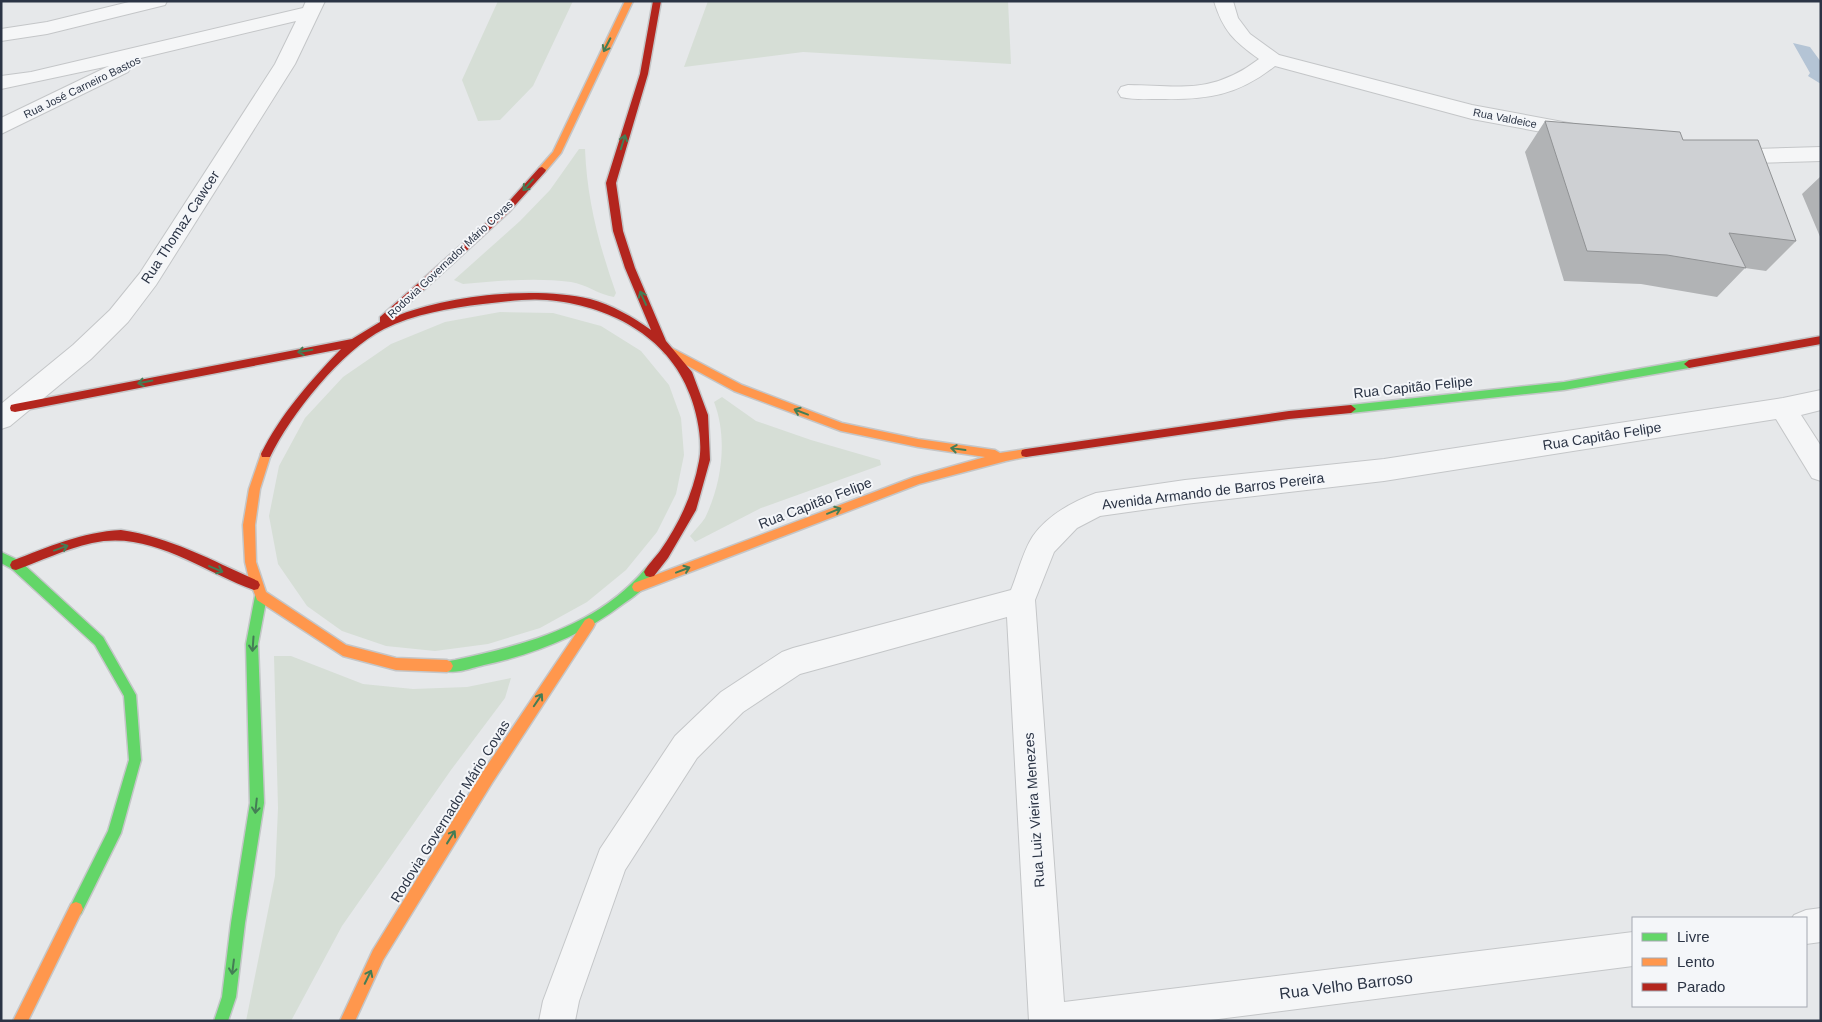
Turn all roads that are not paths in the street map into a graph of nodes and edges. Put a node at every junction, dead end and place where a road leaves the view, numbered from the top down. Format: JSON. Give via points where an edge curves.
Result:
{"nodes":[{"id":1,"x":158,"y":1,"type":"edge"},
{"id":2,"x":629,"y":1,"type":"edge"},
{"id":3,"x":657,"y":1,"type":"edge"},
{"id":4,"x":1223,"y":1,"type":"edge"},
{"id":5,"x":313,"y":7,"type":"edge"},
{"id":6,"x":1,"y":35,"type":"edge"},
{"id":7,"x":164,"y":47,"type":"junction"},
{"id":8,"x":1272,"y":59,"type":"junction"},
{"id":9,"x":1,"y":83,"type":"edge"},
{"id":10,"x":1128,"y":92,"type":"dead end"},
{"id":11,"x":1,"y":127,"type":"edge"},
{"id":12,"x":1600,"y":136,"type":"edge"},
{"id":13,"x":1708,"y":152,"type":"edge"},
{"id":14,"x":1821,"y":154,"type":"edge"},
{"id":15,"x":370,"y":333,"type":"junction"},
{"id":16,"x":1821,"y":340,"type":"edge"},
{"id":17,"x":353,"y":343,"type":"junction"},
{"id":18,"x":665,"y":346,"type":"junction"},
{"id":19,"x":1821,"y":400,"type":"edge"},
{"id":20,"x":1783,"y":408,"type":"junction"},
{"id":21,"x":8,"y":414,"type":"edge"},
{"id":22,"x":1006,"y":456,"type":"junction"},
{"id":23,"x":1384,"y":470,"type":"joint"},
{"id":24,"x":1821,"y":470,"type":"edge"},
{"id":25,"x":1,"y":557,"type":"edge"},
{"id":26,"x":16,"y":565,"type":"junction"},
{"id":27,"x":254,"y":586,"type":"junction"},
{"id":28,"x":638,"y":588,"type":"junction"},
{"id":29,"x":261,"y":596,"type":"junction"},
{"id":30,"x":1021,"y":600,"type":"junction"},
{"id":31,"x":590,"y":623,"type":"junction"},
{"id":32,"x":1821,"y":925,"type":"edge"},
{"id":33,"x":1807,"y":927,"type":"edge"},
{"id":34,"x":1632,"y":949,"type":"edge"},
{"id":35,"x":20,"y":1021,"type":"edge"},
{"id":36,"x":222,"y":1021,"type":"edge"},
{"id":37,"x":347,"y":1021,"type":"edge"},
{"id":38,"x":557,"y":1021,"type":"edge"},
{"id":39,"x":1047,"y":1021,"type":"edge"},
{"id":40,"x":1059,"y":1021,"type":"edge"}],
"edges":[{"from":1,"to":6,"type":"street","via":[[47,28]]},
{"from":2,"to":15,"type":"main road","name":"Rodovia Governador Mário Covas","one_way":true,"via":[[557,153],[506,210]]},
{"from":18,"to":3,"type":"main road","name":"Rodovia Governador Mário Covas","one_way":true,"via":[[630,268],[618,231],[611,182],[644,74]]},
{"from":4,"to":8,"type":"street","name":"Rua Valdeice","via":[[1229,19],[1243,38]]},
{"from":5,"to":7,"type":"street"},
{"from":5,"to":21,"type":"street","name":"Rua Thomaz Cawcer","via":[[285,64],[148,279],[119,316],[82,352]]},
{"from":7,"to":9,"type":"street"},
{"from":7,"to":11,"type":"street","name":"Rua José Carneiro Bastos"},
{"from":8,"to":10,"type":"street","via":[[1225,88]]},
{"from":8,"to":12,"type":"street","name":"Rua Valdeice","via":[[1472,112]]},
{"from":13,"to":14,"type":"street","via":[[1754,156]]},
{"from":15,"to":17,"type":"main road","name":"Rodovia Governador Mário Covas"},
{"from":15,"to":18,"type":"main road","name":"Rodovia Governador Mário Covas","via":[[410,315],[450,306],[498,297],[546,296],[590,303],[629,319]]},
{"from":16,"to":22,"type":"main road","name":"Rua Capitão Felipe","via":[[1564,386],[1289,415]]},
{"from":17,"to":21,"type":"main road","one_way":true},
{"from":17,"to":27,"type":"main road","name":"Rodovia Governador Mário Covas","via":[[287,418],[264,460],[253,504],[248,553]]},
{"from":22,"to":18,"type":"main road","name":"Rua Capitão Felipe","one_way":true,"via":[[841,427],[738,388]]},
{"from":18,"to":28,"type":"main road","name":"Rodovia Governador Mário Covas","via":[[688,375],[703,415],[705,460],[692,507],[664,554]]},
{"from":19,"to":20,"type":"street","name":"Rua Capitâo Felipe"},
{"from":20,"to":23,"type":"street","name":"Rua Capitâo Felipe"},
{"from":20,"to":24,"type":"street"},
{"from":28,"to":22,"type":"main road","name":"Rua Capitão Felipe","one_way":true,"via":[[901,486]]},
{"from":23,"to":30,"type":"street","name":"Avenida Armando de Barros Pereira","via":[[1096,505],[1067,520],[1043,545]]},
{"from":25,"to":26,"type":"main road"},
{"from":26,"to":27,"type":"main road","one_way":true,"via":[[77,542],[113,535],[151,541]]},
{"from":26,"to":35,"type":"main road","via":[[99,641],[130,695],[135,760],[114,833]]},
{"from":27,"to":29,"type":"main road","name":"Rodovia Governador Mário Covas"},
{"from":28,"to":31,"type":"main road","name":"Rodovia Governador Mário Covas"},
{"from":29,"to":31,"type":"main road","name":"Rodovia Governador Mário Covas","via":[[343,650],[396,664],[455,666],[520,652],[551,642]]},
{"from":29,"to":36,"type":"main road","one_way":true,"via":[[252,644],[257,803],[229,997]]},
{"from":30,"to":38,"type":"street","via":[[793,662],[732,702],[686,747],[612,861],[561,1001]]},
{"from":30,"to":39,"type":"street","name":"Rua Luiz Vieira Menezes"},
{"from":37,"to":31,"type":"main road","name":"Rodovia Governador Mário Covas","one_way":true,"via":[[378,955],[487,778]]},
{"from":32,"to":33,"type":"street"},
{"from":34,"to":40,"type":"street","name":"Rua Velho Barroso"}]}
